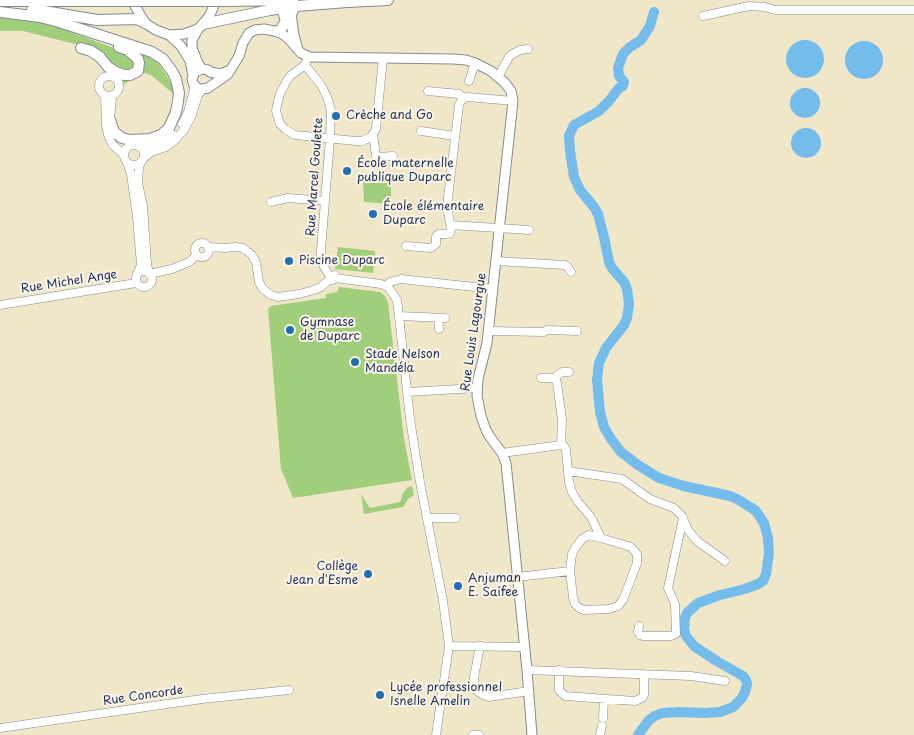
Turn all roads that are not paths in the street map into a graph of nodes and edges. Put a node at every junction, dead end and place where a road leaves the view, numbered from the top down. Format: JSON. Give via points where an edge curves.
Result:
{"nodes":[{"id":1,"x":388,"y":0,"type":"edge"},
{"id":2,"x":227,"y":1,"type":"edge"},
{"id":3,"x":0,"y":2,"type":"edge"},
{"id":4,"x":295,"y":3,"type":"edge"},
{"id":5,"x":214,"y":5,"type":"dead end"},
{"id":6,"x":135,"y":6,"type":"dead end"},
{"id":7,"x":0,"y":8,"type":"edge"},
{"id":8,"x":281,"y":8,"type":"junction"},
{"id":9,"x":914,"y":10,"type":"edge"},
{"id":10,"x":0,"y":12,"type":"edge"},
{"id":11,"x":703,"y":16,"type":"dead end"},
{"id":12,"x":145,"y":23,"type":"junction"},
{"id":13,"x":201,"y":26,"type":"junction"},
{"id":14,"x":279,"y":32,"type":"junction"},
{"id":15,"x":96,"y":35,"type":"junction"},
{"id":16,"x":169,"y":35,"type":"junction"},
{"id":17,"x":81,"y":48,"type":"dead end"},
{"id":18,"x":297,"y":48,"type":"junction"},
{"id":19,"x":528,"y":49,"type":"dead end"},
{"id":20,"x":383,"y":58,"type":"junction"},
{"id":21,"x":306,"y":60,"type":"junction"},
{"id":22,"x":475,"y":63,"type":"junction"},
{"id":23,"x":232,"y":68,"type":"junction"},
{"id":24,"x":206,"y":70,"type":"junction"},
{"id":25,"x":193,"y":75,"type":"junction"},
{"id":26,"x":498,"y":77,"type":"junction"},
{"id":27,"x":469,"y":81,"type":"dead end"},
{"id":28,"x":203,"y":87,"type":"junction"},
{"id":29,"x":428,"y":91,"type":"dead end"},
{"id":30,"x":464,"y":98,"type":"junction"},
{"id":31,"x":512,"y":101,"type":"junction"},
{"id":32,"x":110,"y":120,"type":"junction"},
{"id":33,"x":421,"y":131,"type":"dead end"},
{"id":34,"x":373,"y":134,"type":"junction"},
{"id":35,"x":455,"y":136,"type":"junction"},
{"id":36,"x":330,"y":139,"type":"junction"},
{"id":37,"x":128,"y":147,"type":"junction"},
{"id":38,"x":141,"y":147,"type":"junction"},
{"id":39,"x":393,"y":156,"type":"dead end"},
{"id":40,"x":126,"y":159,"type":"junction"},
{"id":41,"x":143,"y":160,"type":"junction"},
{"id":42,"x":325,"y":201,"type":"junction"},
{"id":43,"x":271,"y":202,"type":"dead end"},
{"id":44,"x":451,"y":225,"type":"junction"},
{"id":45,"x":499,"y":228,"type":"junction"},
{"id":46,"x":529,"y":230,"type":"dead end"},
{"id":47,"x":406,"y":246,"type":"dead end"},
{"id":48,"x":208,"y":250,"type":"junction"},
{"id":49,"x":196,"y":252,"type":"junction"},
{"id":50,"x":496,"y":262,"type":"junction"},
{"id":51,"x":571,"y":272,"type":"dead end"},
{"id":52,"x":137,"y":274,"type":"junction"},
{"id":53,"x":150,"y":276,"type":"junction"},
{"id":54,"x":331,"y":277,"type":"junction"},
{"id":55,"x":136,"y":283,"type":"junction"},
{"id":56,"x":386,"y":286,"type":"junction"},
{"id":57,"x":493,"y":289,"type":"junction"},
{"id":58,"x":2,"y":304,"type":"edge"},
{"id":59,"x":399,"y":316,"type":"junction"},
{"id":60,"x":438,"y":329,"type":"dead end"},
{"id":61,"x":489,"y":331,"type":"junction"},
{"id":62,"x":577,"y":331,"type":"dead end"},
{"id":63,"x":569,"y":372,"type":"dead end"},
{"id":64,"x":541,"y":378,"type":"dead end"},
{"id":65,"x":556,"y":379,"type":"junction"},
{"id":66,"x":477,"y":388,"type":"junction"},
{"id":67,"x":407,"y":392,"type":"junction"},
{"id":68,"x":561,"y":445,"type":"junction"},
{"id":69,"x":502,"y":453,"type":"junction"},
{"id":70,"x":568,"y":471,"type":"junction"},
{"id":71,"x":591,"y":517,"type":"junction"},
{"id":72,"x":427,"y":518,"type":"junction"},
{"id":73,"x":456,"y":518,"type":"dead end"},
{"id":74,"x":684,"y":518,"type":"junction"},
{"id":75,"x":586,"y":536,"type":"junction"},
{"id":76,"x":601,"y":538,"type":"junction"},
{"id":77,"x":725,"y":561,"type":"dead end"},
{"id":78,"x":570,"y":572,"type":"junction"},
{"id":79,"x":517,"y":578,"type":"junction"},
{"id":80,"x":639,"y":626,"type":"dead end"},
{"id":81,"x":449,"y":646,"type":"junction"},
{"id":82,"x":480,"y":646,"type":"junction"},
{"id":83,"x":524,"y":647,"type":"junction"},
{"id":84,"x":527,"y":670,"type":"junction"},
{"id":85,"x":560,"y":670,"type":"junction"},
{"id":86,"x":644,"y":674,"type":"junction"},
{"id":87,"x":725,"y":681,"type":"dead end"},
{"id":88,"x":289,"y":690,"type":"dead end"},
{"id":89,"x":528,"y":691,"type":"junction"},
{"id":90,"x":604,"y":699,"type":"junction"},
{"id":91,"x":0,"y":728,"type":"edge"},
{"id":92,"x":436,"y":735,"type":"edge"},
{"id":93,"x":473,"y":735,"type":"edge"},
{"id":94,"x":479,"y":735,"type":"edge"},
{"id":95,"x":532,"y":735,"type":"edge"},
{"id":96,"x":600,"y":735,"type":"edge"}],
"edges":[{"from":1,"to":4,"type":"highway"},
{"from":2,"to":3,"type":"highway","bridge":true},
{"from":2,"to":4,"type":"highway"},
{"from":4,"to":8,"type":"highway"},
{"from":4,"to":18,"type":"highway","via":[[291,16]]},
{"from":5,"to":13,"type":"main road"},
{"from":6,"to":12,"type":"main road"},
{"from":7,"to":12,"type":"highway","via":[[97,20],[137,19]]},
{"from":8,"to":13,"type":"highway"},
{"from":8,"to":14,"type":"highway","via":[[286,21]]},
{"from":9,"to":11,"type":"street","via":[[775,10],[754,6]]},
{"from":10,"to":15,"type":"highway","via":[[50,19]]},
{"from":12,"to":16,"type":"main road"},
{"from":13,"to":16,"type":"main road","via":[[184,34]]},
{"from":13,"to":24,"type":"main road","via":[[192,40],[192,48]]},
{"from":14,"to":18,"type":"main road"},
{"from":14,"to":23,"type":"main road","via":[[264,29],[249,33]]},
{"from":15,"to":17,"type":"highway","via":[[128,50],[138,59],[138,71],[130,75],[116,72],[100,57]]},
{"from":15,"to":32,"type":"highway","via":[[157,55],[172,71],[178,86],[176,112],[169,128],[160,135],[150,139],[122,138],[114,132]]},
{"from":16,"to":25,"type":"main road","via":[[186,53]]},
{"from":18,"to":21,"type":"main road"},
{"from":19,"to":26,"type":"street","via":[[511,55]]},
{"from":20,"to":21,"type":"main road"},
{"from":20,"to":22,"type":"main road","via":[[453,59]]},
{"from":20,"to":34,"type":"street","via":[[378,119]]},
{"from":21,"to":36,"type":"street","name":"Rue Marcel Goulette","via":[[330,104]]},
{"from":21,"to":36,"type":"street","via":[[282,89],[276,105],[278,118],[285,130],[295,135]]},
{"from":22,"to":26,"type":"main road"},
{"from":22,"to":27,"type":"street"},
{"from":23,"to":24,"type":"main road","via":[[220,74]]},
{"from":23,"to":28,"type":"main road","via":[[228,74]]},
{"from":24,"to":25,"type":"main road","via":[[198,69]]},
{"from":24,"to":28,"type":"main road","via":[[212,78]]},
{"from":25,"to":28,"type":"main road","via":[[193,83]]},
{"from":26,"to":31,"type":"main road","via":[[509,87]]},
{"from":28,"to":38,"type":"street","via":[[175,133],[162,142]]},
{"from":28,"to":41,"type":"street","via":[[184,130],[176,140],[151,152]]},
{"from":29,"to":30,"type":"street","via":[[459,94]]},
{"from":30,"to":31,"type":"street"},
{"from":30,"to":35,"type":"street","via":[[459,105]]},
{"from":31,"to":45,"type":"main road","name":"Rue Louis Lagourgue"},
{"from":32,"to":37,"type":"street","via":[[115,139]]},
{"from":32,"to":40,"type":"street","via":[[111,99],[108,96],[108,135]]},
{"from":33,"to":35,"type":"street"},
{"from":34,"to":36,"type":"street","via":[[362,141]]},
{"from":34,"to":39,"type":"street","via":[[376,156]]},
{"from":35,"to":44,"type":"street","via":[[447,206]]},
{"from":36,"to":42,"type":"street","name":"Rue Marcel Goulette"},
{"from":37,"to":38,"type":"street"},
{"from":37,"to":40,"type":"street"},
{"from":38,"to":41,"type":"street"},
{"from":40,"to":41,"type":"street","via":[[133,165]]},
{"from":40,"to":52,"type":"street","via":[[136,206],[141,265]]},
{"from":41,"to":53,"type":"street","via":[[138,183]]},
{"from":42,"to":43,"type":"street","via":[[288,198]]},
{"from":42,"to":54,"type":"street","name":"Rue Marcel Goulette","via":[[321,256]]},
{"from":44,"to":45,"type":"street"},
{"from":44,"to":47,"type":"street","via":[[450,232],[437,235],[436,244],[431,248]]},
{"from":45,"to":46,"type":"street"},
{"from":45,"to":50,"type":"main road","name":"Rue Louis Lagourgue"},
{"from":48,"to":49,"type":"street","via":[[203,257]]},
{"from":48,"to":49,"type":"street","via":[[205,243],[200,242],[196,245]]},
{"from":48,"to":54,"type":"street","via":[[243,248],[256,262],[260,286],[271,295],[284,297],[314,290]]},
{"from":49,"to":53,"type":"street","via":[[189,262]]},
{"from":50,"to":51,"type":"street","via":[[565,265]]},
{"from":50,"to":57,"type":"main road","name":"Rue Louis Lagourgue"},
{"from":52,"to":53,"type":"street","via":[[143,271]]},
{"from":52,"to":55,"type":"street"},
{"from":53,"to":55,"type":"street","via":[[150,286],[144,288]]},
{"from":54,"to":56,"type":"street"},
{"from":55,"to":58,"type":"street","name":"Rue Michel Ange"},
{"from":56,"to":57,"type":"street","via":[[401,279]]},
{"from":56,"to":59,"type":"street","via":[[397,300]]},
{"from":57,"to":61,"type":"main road","name":"Rue Louis Lagourgue"},
{"from":59,"to":60,"type":"street","via":[[441,318]]},
{"from":59,"to":67,"type":"street"},
{"from":61,"to":62,"type":"street","via":[[544,336],[547,330]]},
{"from":61,"to":66,"type":"main road","name":"Rue Louis Lagourgue"},
{"from":63,"to":65,"type":"street","via":[[560,374]]},
{"from":64,"to":65,"type":"street"},
{"from":65,"to":68,"type":"street","via":[[562,419]]},
{"from":66,"to":67,"type":"street"},
{"from":66,"to":69,"type":"main road","name":"Rue Louis Lagourgue","via":[[486,430]]},
{"from":67,"to":72,"type":"street"},
{"from":68,"to":69,"type":"street"},
{"from":68,"to":70,"type":"street","via":[[566,450]]},
{"from":69,"to":79,"type":"main road","name":"Rue Louis Lagourgue","via":[[506,463]]},
{"from":70,"to":71,"type":"street","via":[[572,492]]},
{"from":70,"to":74,"type":"street","via":[[622,479],[650,499],[677,510]]},
{"from":71,"to":75,"type":"street"},
{"from":71,"to":76,"type":"street"},
{"from":72,"to":73,"type":"street"},
{"from":72,"to":81,"type":"street"},
{"from":74,"to":77,"type":"street","via":[[697,541]]},
{"from":74,"to":80,"type":"street","via":[[668,588],[675,604],[676,634],[643,636],[638,632]]},
{"from":75,"to":76,"type":"street"},
{"from":75,"to":78,"type":"street","via":[[572,554]]},
{"from":76,"to":78,"type":"street","via":[[631,547],[637,554],[637,564],[621,604],[609,609],[579,608],[573,597]]},
{"from":78,"to":79,"type":"street"},
{"from":79,"to":83,"type":"main road","name":"Rue Louis Lagourgue"},
{"from":81,"to":82,"type":"street"},
{"from":81,"to":92,"type":"street"},
{"from":82,"to":83,"type":"street"},
{"from":82,"to":89,"type":"street","via":[[474,677],[477,691],[489,696]]},
{"from":83,"to":84,"type":"main road","name":"Rue Louis Lagourgue"},
{"from":84,"to":85,"type":"street"},
{"from":84,"to":89,"type":"main road","name":"Rue Louis Lagourgue"},
{"from":85,"to":86,"type":"street"},
{"from":85,"to":90,"type":"street","via":[[559,690],[564,696]]},
{"from":86,"to":87,"type":"street"},
{"from":86,"to":90,"type":"street","via":[[644,695],[640,700]]},
{"from":88,"to":91,"type":"street","name":"Rue Concorde","via":[[192,700]]},
{"from":89,"to":95,"type":"main road","name":"Rue Louis Lagourgue"},
{"from":90,"to":96,"type":"street"},
{"from":93,"to":94,"type":"street"}]}
